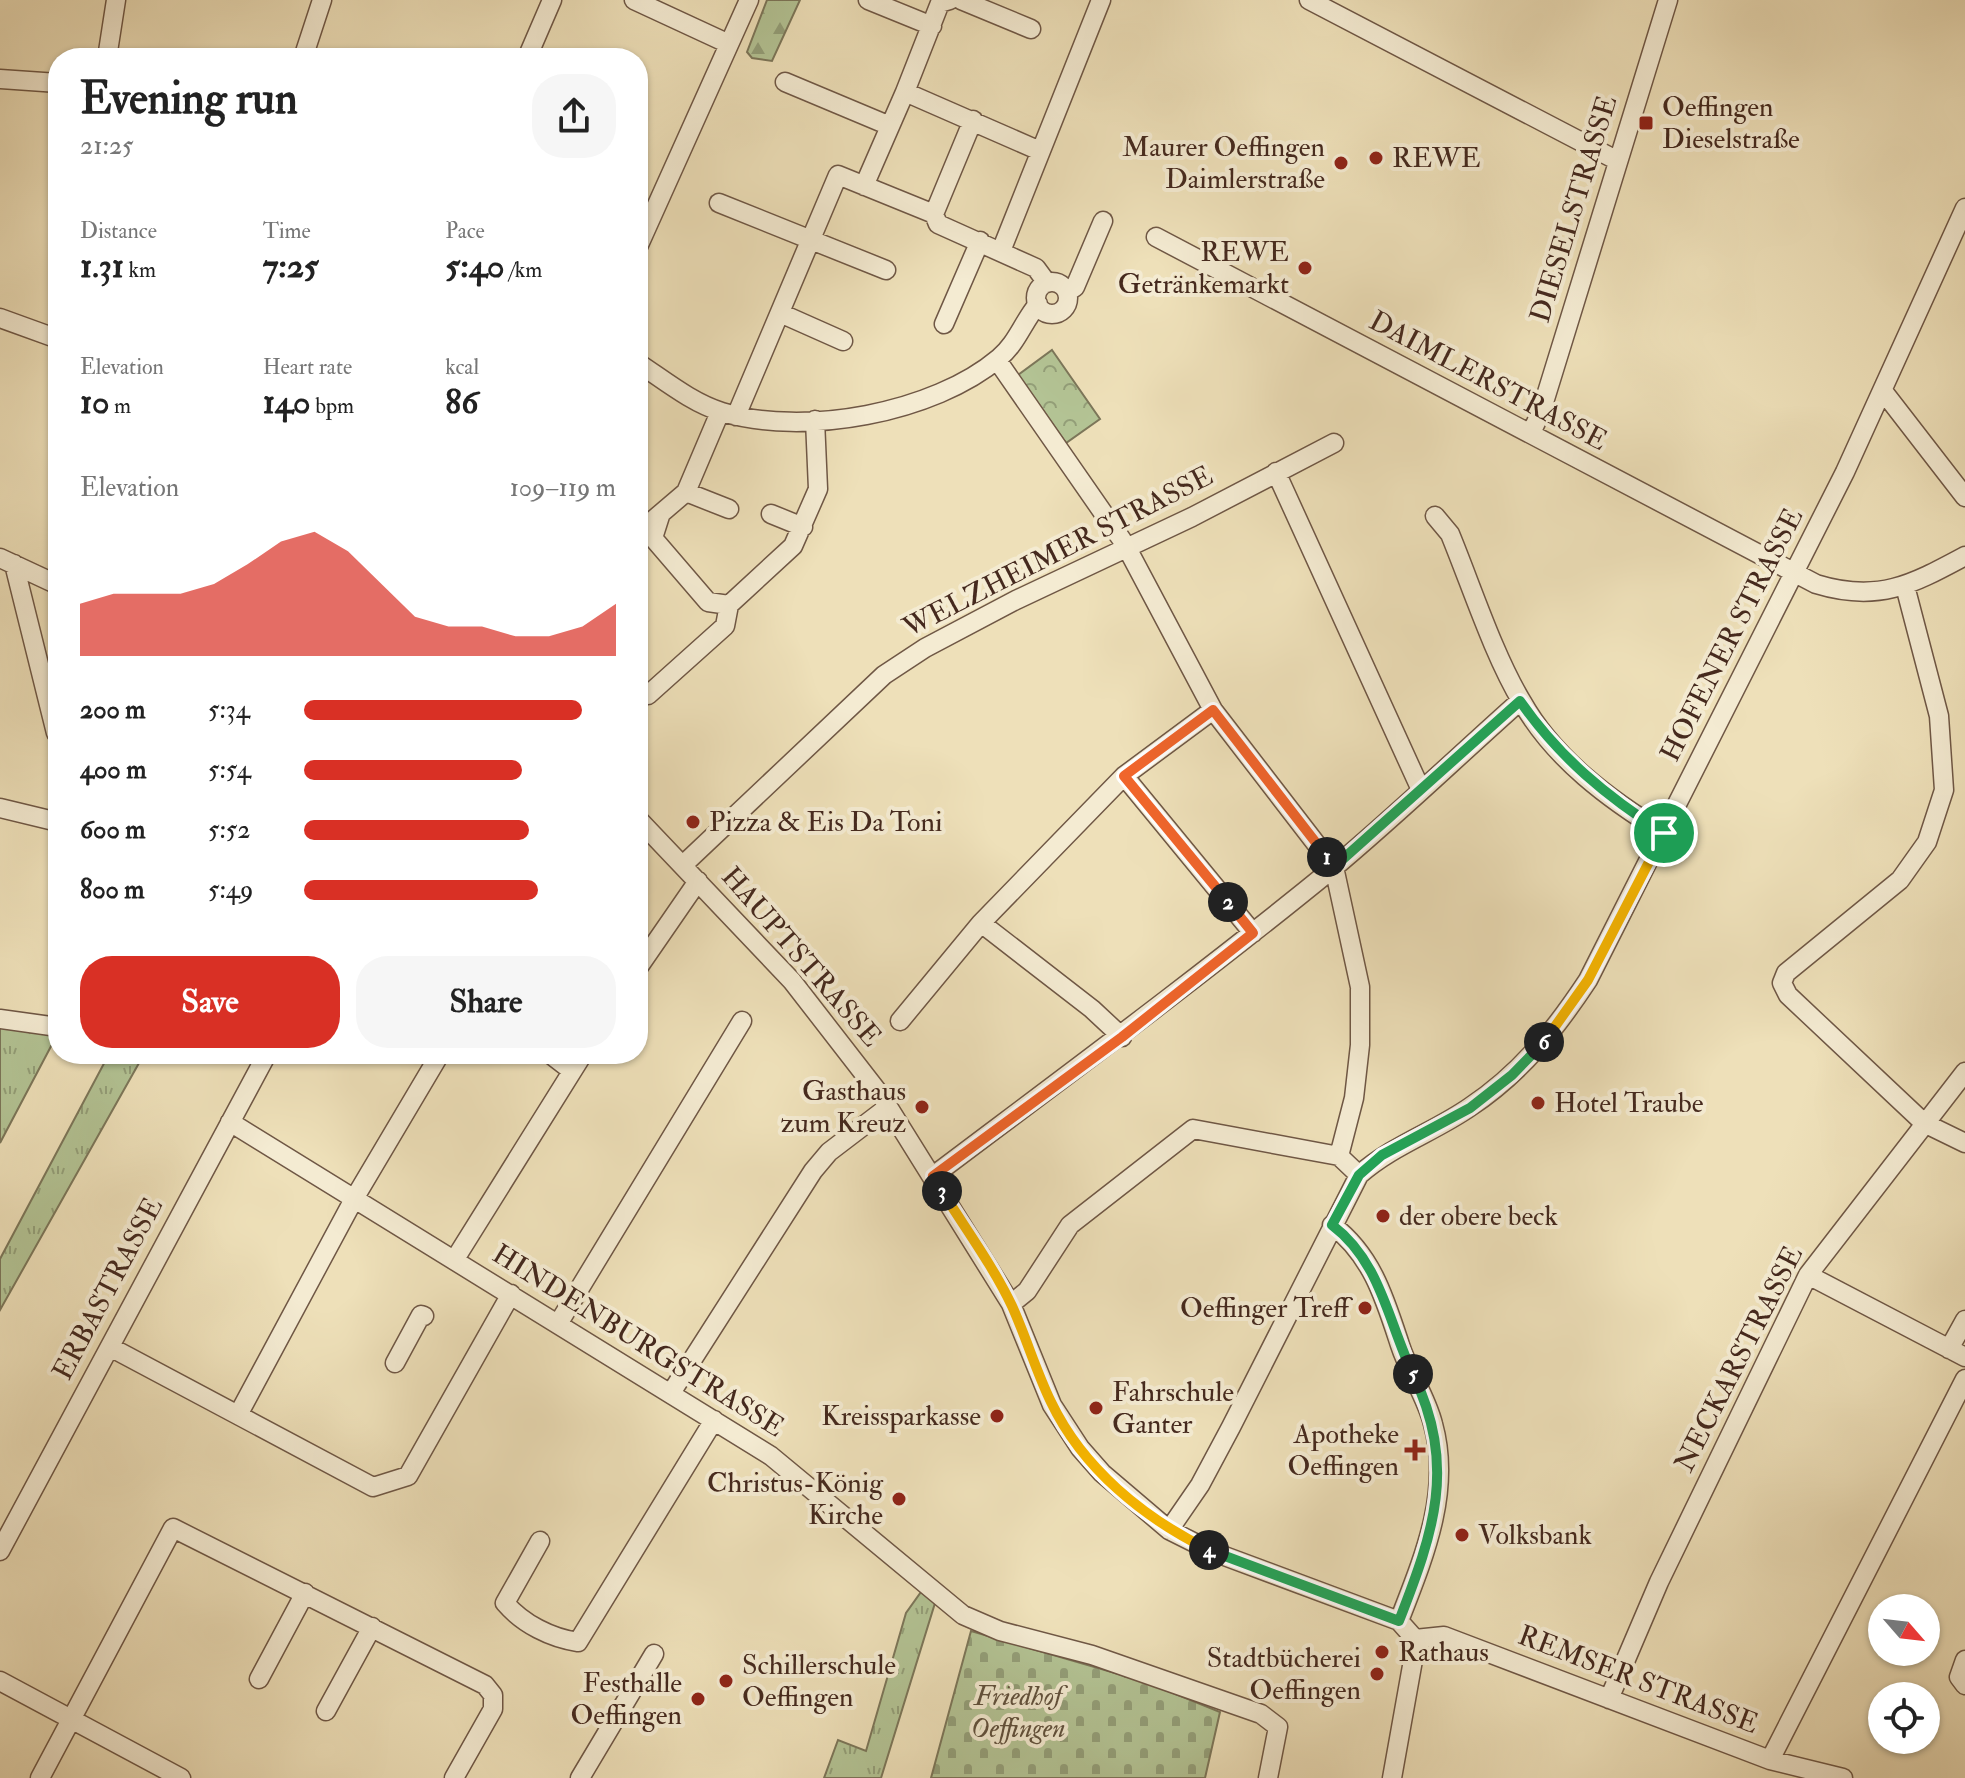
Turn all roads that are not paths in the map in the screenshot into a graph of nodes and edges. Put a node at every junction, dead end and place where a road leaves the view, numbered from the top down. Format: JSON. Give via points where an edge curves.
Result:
{"nodes":[{"id":1,"x":116,"y":0,"type":"edge"},
{"id":2,"x":322,"y":0,"type":"edge"},
{"id":3,"x":552,"y":0,"type":"edge"},
{"id":4,"x":634,"y":0,"type":"edge"},
{"id":5,"x":749,"y":0,"type":"edge"},
{"id":6,"x":868,"y":0,"type":"edge"},
{"id":7,"x":950,"y":0,"type":"edge"},
{"id":8,"x":961,"y":0,"type":"edge"},
{"id":9,"x":1101,"y":0,"type":"edge"},
{"id":10,"x":1309,"y":0,"type":"edge"},
{"id":11,"x":1668,"y":0,"type":"edge"},
{"id":12,"x":932,"y":26,"type":"junction"},
{"id":13,"x":1031,"y":29,"type":"dead end"},
{"id":14,"x":729,"y":44,"type":"junction"},
{"id":15,"x":109,"y":48,"type":"edge"},
{"id":16,"x":306,"y":48,"type":"edge"},
{"id":17,"x":531,"y":48,"type":"edge"},
{"id":18,"x":0,"y":79,"type":"edge"},
{"id":19,"x":48,"y":82,"type":"edge"},
{"id":20,"x":785,"y":82,"type":"dead end"},
{"id":21,"x":905,"y":92,"type":"junction"},
{"id":22,"x":973,"y":120,"type":"junction"},
{"id":23,"x":890,"y":126,"type":"junction"},
{"id":24,"x":1040,"y":151,"type":"junction"},
{"id":25,"x":1618,"y":161,"type":"junction"},
{"id":26,"x":864,"y":186,"type":"junction"},
{"id":27,"x":719,"y":203,"type":"dead end"},
{"id":28,"x":1965,"y":208,"type":"edge"},
{"id":29,"x":934,"y":214,"type":"junction"},
{"id":30,"x":1103,"y":221,"type":"dead end"},
{"id":31,"x":648,"y":225,"type":"edge"},
{"id":32,"x":1156,"y":237,"type":"dead end"},
{"id":33,"x":809,"y":241,"type":"junction"},
{"id":34,"x":980,"y":241,"type":"junction"},
{"id":35,"x":1001,"y":251,"type":"junction"},
{"id":36,"x":886,"y":270,"type":"dead end"},
{"id":37,"x":1047,"y":283,"type":"junction"},
{"id":38,"x":1067,"y":292,"type":"junction"},
{"id":39,"x":1038,"y":304,"type":"junction"},
{"id":40,"x":780,"y":313,"type":"junction"},
{"id":41,"x":0,"y":318,"type":"edge"},
{"id":42,"x":944,"y":324,"type":"dead end"},
{"id":43,"x":48,"y":335,"type":"edge"},
{"id":44,"x":843,"y":341,"type":"dead end"},
{"id":45,"x":997,"y":360,"type":"junction"},
{"id":46,"x":648,"y":369,"type":"edge"},
{"id":47,"x":1883,"y":391,"type":"junction"},
{"id":48,"x":728,"y":414,"type":"junction"},
{"id":49,"x":815,"y":420,"type":"junction"},
{"id":50,"x":1531,"y":433,"type":"junction"},
{"id":51,"x":1334,"y":443,"type":"dead end"},
{"id":52,"x":1276,"y":472,"type":"junction"},
{"id":53,"x":686,"y":492,"type":"junction"},
{"id":54,"x":1965,"y":497,"type":"edge"},
{"id":55,"x":729,"y":509,"type":"dead end"},
{"id":56,"x":661,"y":514,"type":"junction"},
{"id":57,"x":771,"y":514,"type":"dead end"},
{"id":58,"x":1435,"y":516,"type":"dead end"},
{"id":59,"x":648,"y":525,"type":"edge"},
{"id":60,"x":803,"y":527,"type":"junction"},
{"id":61,"x":1124,"y":544,"type":"junction"},
{"id":62,"x":1965,"y":556,"type":"edge"},
{"id":63,"x":7,"y":561,"type":"edge"},
{"id":64,"x":1795,"y":573,"type":"junction"},
{"id":65,"x":48,"y":580,"type":"edge"},
{"id":66,"x":1905,"y":586,"type":"junction"},
{"id":67,"x":729,"y":605,"type":"junction"},
{"id":68,"x":648,"y":695,"type":"dead end"},
{"id":69,"x":1520,"y":701,"type":"junction"},
{"id":70,"x":48,"y":705,"type":"edge"},
{"id":71,"x":1213,"y":710,"type":"junction"},
{"id":72,"x":1124,"y":776,"type":"junction"},
{"id":73,"x":1421,"y":790,"type":"junction"},
{"id":74,"x":0,"y":808,"type":"edge"},
{"id":75,"x":48,"y":820,"type":"edge"},
{"id":76,"x":648,"y":829,"type":"edge"},
{"id":77,"x":1664,"y":833,"type":"junction"},
{"id":78,"x":683,"y":865,"type":"junction"},
{"id":79,"x":1334,"y":867,"type":"junction"},
{"id":80,"x":698,"y":881,"type":"junction"},
{"id":81,"x":981,"y":923,"type":"junction"},
{"id":82,"x":1253,"y":933,"type":"junction"},
{"id":83,"x":648,"y":954,"type":"edge"},
{"id":84,"x":0,"y":1019,"type":"edge"},
{"id":85,"x":742,"y":1021,"type":"dead end"},
{"id":86,"x":900,"y":1021,"type":"dead end"},
{"id":87,"x":48,"y":1026,"type":"edge"},
{"id":88,"x":1122,"y":1037,"type":"junction"},
{"id":89,"x":262,"y":1064,"type":"edge"},
{"id":90,"x":434,"y":1064,"type":"edge"},
{"id":91,"x":563,"y":1064,"type":"edge"},
{"id":92,"x":577,"y":1064,"type":"edge"},
{"id":93,"x":572,"y":1071,"type":"junction"},
{"id":94,"x":1965,"y":1072,"type":"edge"},
{"id":95,"x":888,"y":1107,"type":"junction"},
{"id":96,"x":230,"y":1122,"type":"junction"},
{"id":97,"x":1924,"y":1123,"type":"junction"},
{"id":98,"x":1965,"y":1143,"type":"edge"},
{"id":99,"x":1339,"y":1156,"type":"junction"},
{"id":100,"x":1359,"y":1175,"type":"junction"},
{"id":101,"x":933,"y":1176,"type":"junction"},
{"id":102,"x":354,"y":1199,"type":"junction"},
{"id":103,"x":1332,"y":1225,"type":"junction"},
{"id":104,"x":455,"y":1259,"type":"junction"},
{"id":105,"x":1808,"y":1275,"type":"junction"},
{"id":106,"x":511,"y":1294,"type":"junction"},
{"id":107,"x":1011,"y":1304,"type":"junction"},
{"id":108,"x":424,"y":1316,"type":"dead end"},
{"id":109,"x":1965,"y":1320,"type":"edge"},
{"id":110,"x":558,"y":1324,"type":"junction"},
{"id":111,"x":110,"y":1347,"type":"junction"},
{"id":112,"x":1957,"y":1353,"type":"edge"},
{"id":113,"x":395,"y":1363,"type":"dead end"},
{"id":114,"x":1965,"y":1379,"type":"edge"},
{"id":115,"x":671,"y":1393,"type":"junction"},
{"id":116,"x":238,"y":1415,"type":"junction"},
{"id":117,"x":714,"y":1420,"type":"junction"},
{"id":118,"x":1169,"y":1530,"type":"junction"},
{"id":119,"x":540,"y":1541,"type":"dead end"},
{"id":120,"x":0,"y":1551,"type":"edge"},
{"id":121,"x":305,"y":1593,"type":"junction"},
{"id":122,"x":1399,"y":1621,"type":"junction"},
{"id":123,"x":372,"y":1627,"type":"junction"},
{"id":124,"x":1415,"y":1639,"type":"junction"},
{"id":125,"x":654,"y":1654,"type":"dead end"},
{"id":126,"x":1965,"y":1660,"type":"edge"},
{"id":127,"x":259,"y":1679,"type":"dead end"},
{"id":128,"x":0,"y":1681,"type":"edge"},
{"id":129,"x":1965,"y":1685,"type":"edge"},
{"id":130,"x":1609,"y":1699,"type":"junction"},
{"id":131,"x":326,"y":1711,"type":"dead end"},
{"id":132,"x":71,"y":1720,"type":"junction"},
{"id":133,"x":1770,"y":1760,"type":"junction"},
{"id":134,"x":1830,"y":1777,"type":"edge"},
{"id":135,"x":40,"y":1778,"type":"edge"},
{"id":136,"x":181,"y":1778,"type":"edge"},
{"id":137,"x":454,"y":1778,"type":"edge"},
{"id":138,"x":580,"y":1778,"type":"edge"},
{"id":139,"x":1268,"y":1778,"type":"edge"},
{"id":140,"x":1392,"y":1778,"type":"edge"}],
"edges":[{"from":1,"to":15,"type":"street"},
{"from":2,"to":16,"type":"street"},
{"from":3,"to":17,"type":"street"},
{"from":4,"to":14,"type":"street"},
{"from":5,"to":14,"type":"street"},
{"from":6,"to":12,"type":"street"},
{"from":7,"to":12,"type":"street","via":[[940,3]]},
{"from":8,"to":13,"type":"street"},
{"from":9,"to":24,"type":"street"},
{"from":10,"to":25,"type":"street"},
{"from":11,"to":25,"type":"street","name":"DIESELSTRASSE"},
{"from":12,"to":21,"type":"street"},
{"from":14,"to":31,"type":"street"},
{"from":18,"to":19,"type":"street"},
{"from":20,"to":23,"type":"street"},
{"from":21,"to":22,"type":"street"},
{"from":21,"to":23,"type":"street"},
{"from":22,"to":24,"type":"street"},
{"from":22,"to":29,"type":"street"},
{"from":23,"to":26,"type":"street"},
{"from":24,"to":35,"type":"street"},
{"from":25,"to":50,"type":"street","name":"DIESELSTRASSE"},
{"from":26,"to":29,"type":"street"},
{"from":26,"to":33,"type":"street","via":[[838,175]]},
{"from":27,"to":33,"type":"street"},
{"from":28,"to":47,"type":"street","name":"HOFENER STRASSE"},
{"from":29,"to":34,"type":"street","via":[[938,224]]},
{"from":30,"to":38,"type":"street","via":[[1075,287]]},
{"from":32,"to":50,"type":"street","name":"DAIMLERSTRASSE"},
{"from":33,"to":36,"type":"street"},
{"from":33,"to":40,"type":"street"},
{"from":34,"to":35,"type":"street"},
{"from":34,"to":42,"type":"street"},
{"from":35,"to":37,"type":"street","via":[[1036,268]]},
{"from":37,"to":38,"type":"street"},
{"from":37,"to":39,"type":"street","via":[[1040,288]]},
{"from":38,"to":39,"type":"street","via":[[1059,312],[1044,311]]},
{"from":39,"to":45,"type":"street","via":[[1014,344]]},
{"from":40,"to":44,"type":"street"},
{"from":40,"to":48,"type":"street"},
{"from":41,"to":43,"type":"street"},
{"from":45,"to":49,"type":"street","via":[[933,399]]},
{"from":45,"to":61,"type":"street"},
{"from":46,"to":48,"type":"street"},
{"from":47,"to":54,"type":"street"},
{"from":47,"to":64,"type":"street","name":"HOFENER STRASSE"},
{"from":48,"to":49,"type":"street","via":[[783,422]]},
{"from":48,"to":53,"type":"street"},
{"from":49,"to":60,"type":"street","via":[[818,489]]},
{"from":50,"to":64,"type":"street","name":"DAIMLERSTRASSE"},
{"from":51,"to":52,"type":"street","name":"WELZHEIMER STRASSE"},
{"from":52,"to":61,"type":"street","name":"WELZHEIMER STRASSE"},
{"from":52,"to":73,"type":"street"},
{"from":53,"to":55,"type":"street"},
{"from":53,"to":56,"type":"street"},
{"from":56,"to":59,"type":"street"},
{"from":56,"to":67,"type":"street","via":[[653,538],[708,602]]},
{"from":57,"to":60,"type":"street"},
{"from":58,"to":69,"type":"street","via":[[1450,534]]},
{"from":60,"to":67,"type":"street","via":[[793,546]]},
{"from":61,"to":71,"type":"street"},
{"from":61,"to":78,"type":"street","name":"WELZHEIMER STRASSE","via":[[925,648],[884,675]]},
{"from":62,"to":66,"type":"street","name":"DAIMLERSTRASSE"},
{"from":63,"to":65,"type":"street"},
{"from":63,"to":70,"type":"street"},
{"from":64,"to":66,"type":"street","name":"DAIMLERSTRASSE","via":[[1844,593]]},
{"from":64,"to":77,"type":"street","name":"HOFENER STRASSE"},
{"from":66,"to":97,"type":"street","via":[[1939,716],[1944,790],[1935,824],[1900,880],[1786,973],[1782,983],[1788,995]]},
{"from":67,"to":68,"type":"street","via":[[725,626]]},
{"from":69,"to":73,"type":"street"},
{"from":69,"to":77,"type":"street","via":[[1583,775]]},
{"from":71,"to":72,"type":"street"},
{"from":71,"to":79,"type":"street"},
{"from":72,"to":81,"type":"street"},
{"from":72,"to":82,"type":"street"},
{"from":73,"to":79,"type":"street"},
{"from":74,"to":75,"type":"street"},
{"from":76,"to":78,"type":"street","name":"HAUPTSTRASSE"},
{"from":77,"to":100,"type":"street","name":"HOFENER STRASSE","via":[[1588,980],[1540,1047],[1470,1108],[1382,1155]]},
{"from":78,"to":80,"type":"street","name":"HAUPTSTRASSE"},
{"from":79,"to":82,"type":"street"},
{"from":79,"to":99,"type":"street","via":[[1360,987],[1354,1098]]},
{"from":80,"to":83,"type":"street"},
{"from":80,"to":95,"type":"street","name":"HAUPTSTRASSE","via":[[823,1016]]},
{"from":81,"to":86,"type":"street"},
{"from":81,"to":88,"type":"street"},
{"from":82,"to":88,"type":"street"},
{"from":84,"to":87,"type":"street"},
{"from":85,"to":110,"type":"street"},
{"from":88,"to":101,"type":"street"},
{"from":89,"to":96,"type":"street","name":"ERBASTRASSE"},
{"from":90,"to":102,"type":"street"},
{"from":91,"to":93,"type":"street"},
{"from":92,"to":93,"type":"street"},
{"from":93,"to":104,"type":"street"},
{"from":94,"to":97,"type":"street","name":"NECKARSTRASSE"},
{"from":95,"to":101,"type":"street","name":"HAUPTSTRASSE"},
{"from":95,"to":115,"type":"street","via":[[829,1152],[813,1171]]},
{"from":96,"to":102,"type":"street","name":"HINDENBURGSTRASSE"},
{"from":96,"to":111,"type":"street","name":"ERBASTRASSE"},
{"from":97,"to":98,"type":"street"},
{"from":97,"to":105,"type":"street","name":"NECKARSTRASSE"},
{"from":99,"to":100,"type":"street"},
{"from":99,"to":107,"type":"street","via":[[1193,1129],[1070,1225],[1027,1291]]},
{"from":100,"to":103,"type":"street"},
{"from":101,"to":107,"type":"street","name":"HAUPTSTRASSE"},
{"from":102,"to":104,"type":"street","name":"HINDENBURGSTRASSE"},
{"from":102,"to":116,"type":"street"},
{"from":103,"to":118,"type":"street","via":[[1219,1450]]},
{"from":103,"to":122,"type":"street","via":[[1351,1239],[1372,1269],[1424,1397],[1438,1449],[1437,1506]]},
{"from":104,"to":106,"type":"street","name":"HINDENBURGSTRASSE"},
{"from":105,"to":112,"type":"street"},
{"from":105,"to":130,"type":"street","name":"NECKARSTRASSE","via":[[1659,1582]]},
{"from":106,"to":110,"type":"street","name":"HINDENBURGSTRASSE"},
{"from":106,"to":116,"type":"street","via":[[408,1476],[373,1487]]},
{"from":107,"to":118,"type":"street","name":"HAUPTSTRASSE","via":[[1052,1405],[1080,1448],[1131,1501]]},
{"from":108,"to":113,"type":"street"},
{"from":109,"to":112,"type":"street"},
{"from":110,"to":115,"type":"street","name":"HINDENBURGSTRASSE"},
{"from":111,"to":116,"type":"street"},
{"from":111,"to":120,"type":"street","name":"ERBASTRASSE"},
{"from":114,"to":133,"type":"street"},
{"from":115,"to":117,"type":"street","name":"HINDENBURGSTRASSE"},
{"from":117,"to":119,"type":"street","via":[[578,1642],[517,1617],[505,1603]]},
{"from":117,"to":139,"type":"street","name":"HINDENBURGSTRASSE","via":[[771,1456],[963,1615],[1261,1714],[1278,1727]]},
{"from":118,"to":122,"type":"street","name":"HAUPTSTRASSE","via":[[1211,1551]]},
{"from":121,"to":123,"type":"street"},
{"from":121,"to":127,"type":"street"},
{"from":121,"to":132,"type":"street","via":[[173,1528]]},
{"from":122,"to":124,"type":"street"},
{"from":123,"to":131,"type":"street"},
{"from":123,"to":137,"type":"street","via":[[485,1685],[493,1695],[493,1709]]},
{"from":124,"to":130,"type":"street","name":"REMSER STRASSE","via":[[1444,1636]]},
{"from":124,"to":140,"type":"street"},
{"from":125,"to":138,"type":"street"},
{"from":126,"to":129,"type":"street","via":[[1959,1677]]},
{"from":128,"to":132,"type":"street"},
{"from":130,"to":133,"type":"street","name":"REMSER STRASSE"},
{"from":132,"to":135,"type":"street"},
{"from":132,"to":136,"type":"street"},
{"from":133,"to":134,"type":"street","name":"REMSER STRASSE"}]}
